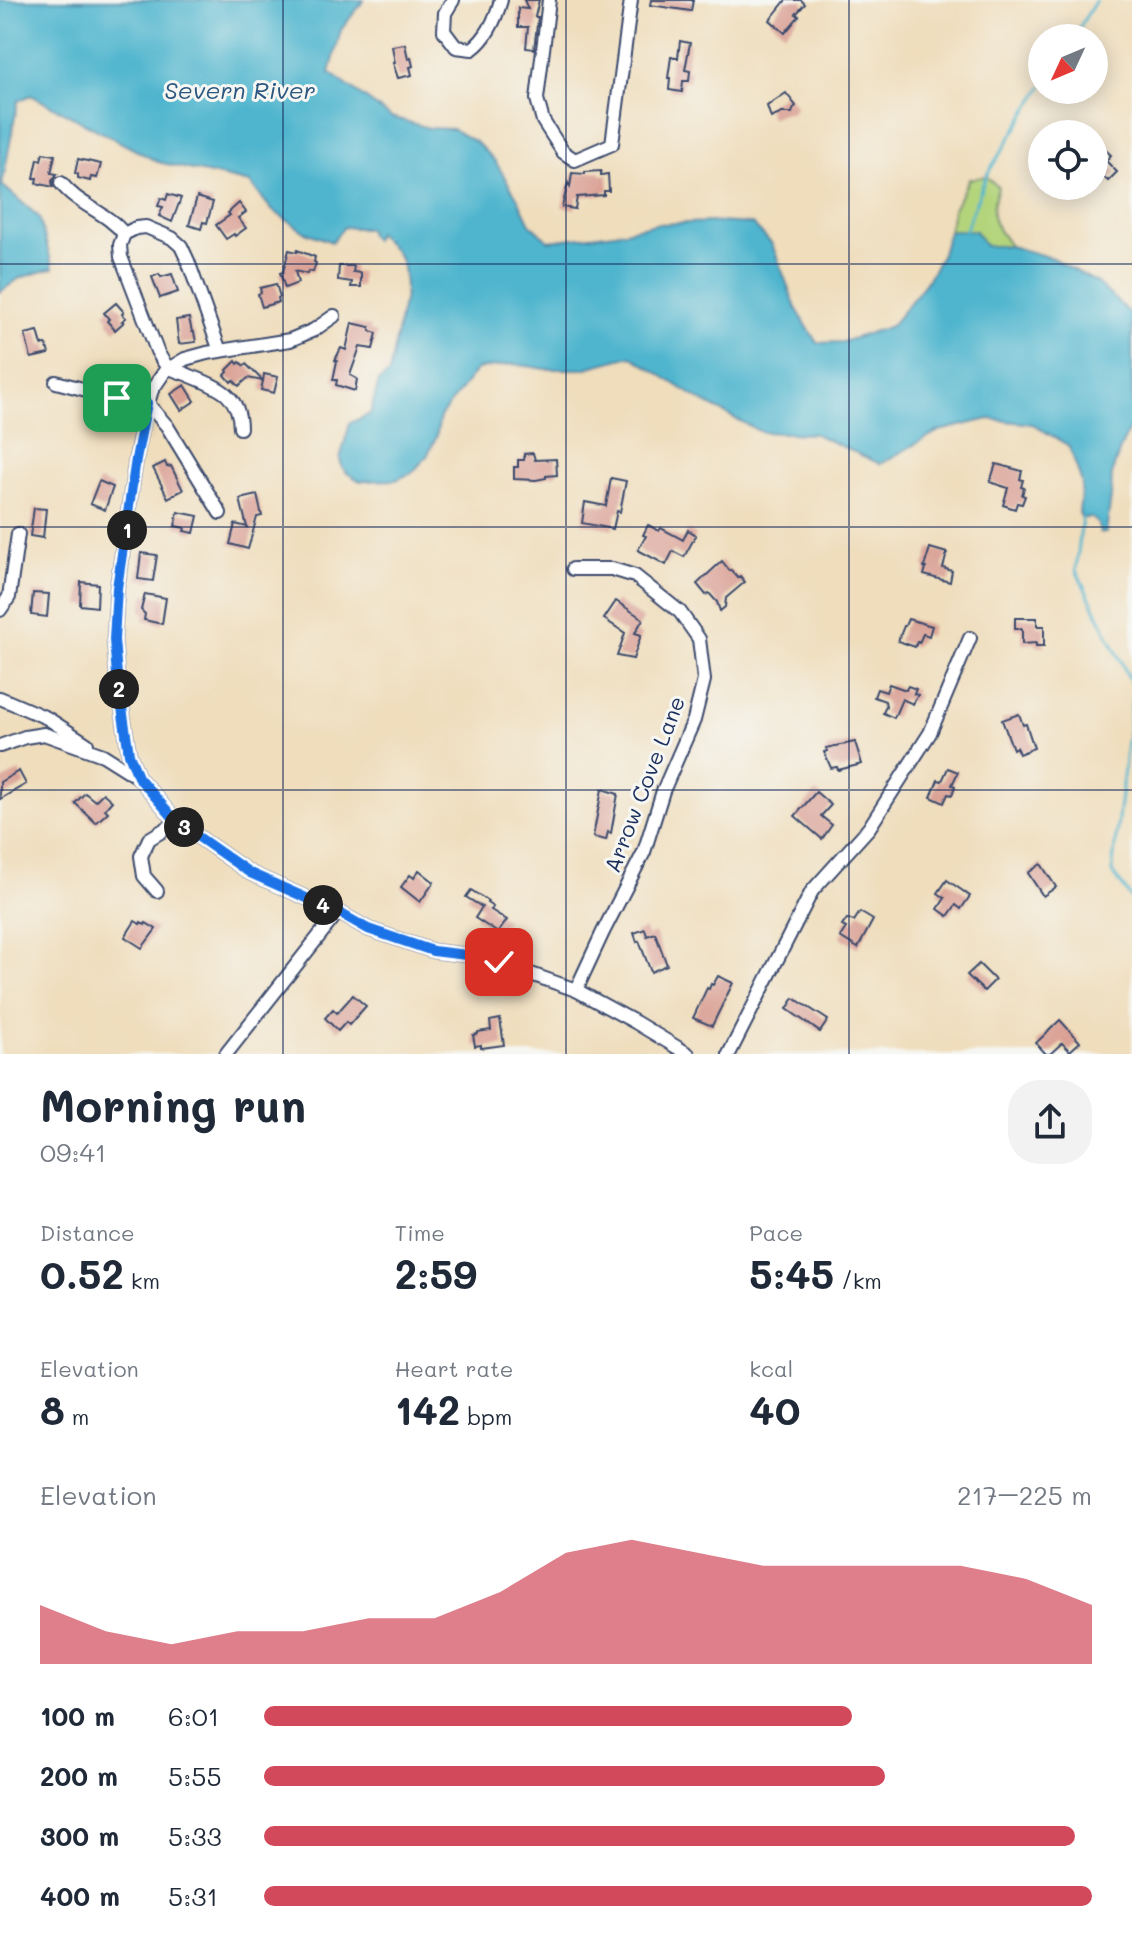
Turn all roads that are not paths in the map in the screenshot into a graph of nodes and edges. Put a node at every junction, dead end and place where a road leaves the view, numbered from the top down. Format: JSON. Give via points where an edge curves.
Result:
{"nodes":[{"id":1,"x":453,"y":0,"type":"edge"},
{"id":2,"x":501,"y":0,"type":"edge"},
{"id":3,"x":549,"y":0,"type":"edge"},
{"id":4,"x":631,"y":0,"type":"edge"},
{"id":5,"x":61,"y":183,"type":"dead end"},
{"id":6,"x":124,"y":234,"type":"junction"},
{"id":7,"x":334,"y":316,"type":"dead end"},
{"id":8,"x":220,"y":351,"type":"junction"},
{"id":9,"x":169,"y":368,"type":"junction"},
{"id":10,"x":56,"y":382,"type":"dead end"},
{"id":11,"x":147,"y":403,"type":"junction"},
{"id":12,"x":240,"y":428,"type":"dead end"},
{"id":13,"x":220,"y":513,"type":"dead end"},
{"id":14,"x":18,"y":534,"type":"dead end"},
{"id":15,"x":573,"y":569,"type":"dead end"},
{"id":16,"x":0,"y":610,"type":"edge"},
{"id":17,"x":970,"y":638,"type":"dead end"},
{"id":18,"x":0,"y":698,"type":"edge"},
{"id":19,"x":0,"y":746,"type":"edge"},
{"id":20,"x":103,"y":755,"type":"junction"},
{"id":21,"x":138,"y":777,"type":"junction"},
{"id":22,"x":177,"y":822,"type":"junction"},
{"id":23,"x":157,"y":891,"type":"dead end"},
{"id":24,"x":338,"y":912,"type":"junction"},
{"id":25,"x":576,"y":990,"type":"junction"},
{"id":26,"x":226,"y":1054,"type":"edge"},
{"id":27,"x":688,"y":1054,"type":"edge"},
{"id":28,"x":729,"y":1054,"type":"edge"}],
"edges":[{"from":1,"to":2,"type":"street","via":[[445,13],[444,31],[456,47],[472,49]]},
{"from":3,"to":4,"type":"street","via":[[537,99],[543,121],[563,152],[575,160],[612,144]]},
{"from":5,"to":6,"type":"street"},
{"from":6,"to":8,"type":"street","via":[[146,227],[181,246]]},
{"from":6,"to":9,"type":"street","via":[[121,257],[157,351]]},
{"from":7,"to":8,"type":"street","via":[[290,340]]},
{"from":8,"to":9,"type":"street"},
{"from":9,"to":11,"type":"street"},
{"from":9,"to":12,"type":"street","via":[[233,400]]},
{"from":10,"to":11,"type":"street"},
{"from":11,"to":13,"type":"street"},
{"from":11,"to":21,"type":"street","via":[[114,640],[129,754]]},
{"from":14,"to":16,"type":"street","via":[[9,597]]},
{"from":15,"to":25,"type":"street","name":"Arrow Cove Lane","via":[[612,569],[635,576],[680,612],[699,639],[704,680],[644,852]]},
{"from":17,"to":28,"type":"street","via":[[930,733],[869,828],[812,891]]},
{"from":18,"to":20,"type":"street","via":[[47,718]]},
{"from":19,"to":20,"type":"street","via":[[44,734]]},
{"from":20,"to":21,"type":"street"},
{"from":21,"to":22,"type":"street"},
{"from":22,"to":23,"type":"street","via":[[149,839],[141,856],[144,876]]},
{"from":22,"to":24,"type":"street","via":[[250,873]]},
{"from":24,"to":25,"type":"street","via":[[368,929],[433,951],[483,957]]},
{"from":24,"to":26,"type":"street"},
{"from":25,"to":27,"type":"street"}]}
